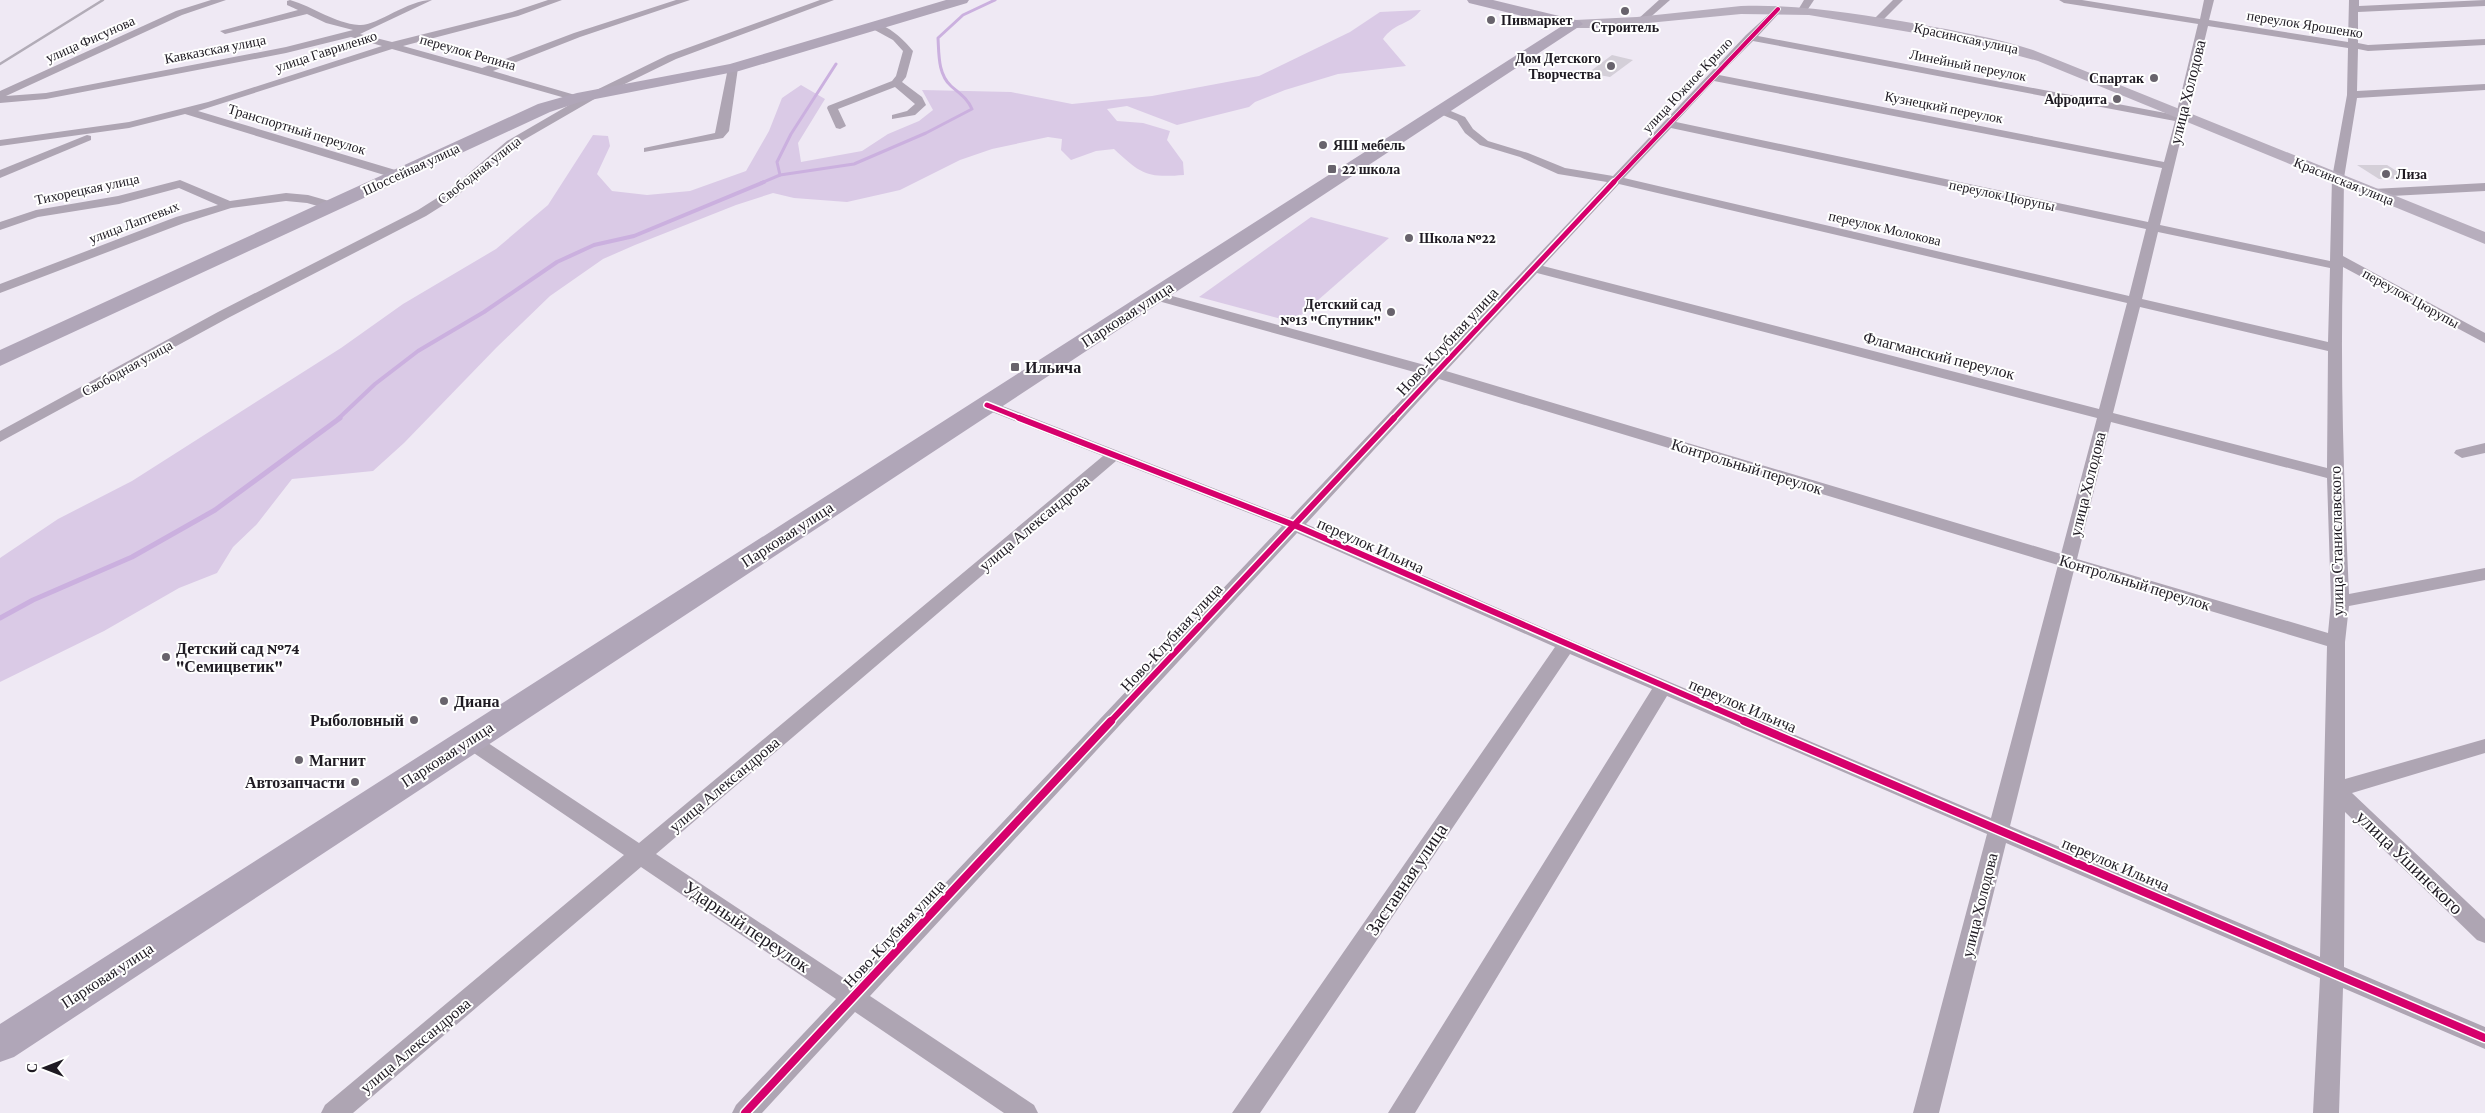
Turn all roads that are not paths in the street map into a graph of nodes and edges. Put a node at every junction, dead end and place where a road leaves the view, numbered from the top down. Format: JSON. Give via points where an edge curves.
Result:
{"nodes":[{"id":1,"x":221,"y":0,"type":"edge"},
{"id":2,"x":427,"y":0,"type":"edge"},
{"id":3,"x":557,"y":0,"type":"edge"},
{"id":4,"x":684,"y":0,"type":"edge"},
{"id":5,"x":829,"y":0,"type":"edge"},
{"id":6,"x":962,"y":0,"type":"edge"},
{"id":7,"x":1474,"y":0,"type":"edge"},
{"id":8,"x":1665,"y":0,"type":"edge"},
{"id":9,"x":1898,"y":0,"type":"edge"},
{"id":10,"x":2068,"y":0,"type":"edge"},
{"id":11,"x":2209,"y":0,"type":"edge"},
{"id":12,"x":290,"y":3,"type":"dead end"},
{"id":13,"x":2485,"y":3,"type":"edge"},
{"id":14,"x":2353,"y":4,"type":"edge"},
{"id":15,"x":1806,"y":5,"type":"edge"},
{"id":16,"x":1778,"y":9,"type":"junction"},
{"id":17,"x":308,"y":11,"type":"junction"},
{"id":18,"x":1643,"y":19,"type":"junction"},
{"id":19,"x":1878,"y":21,"type":"junction"},
{"id":20,"x":2204,"y":22,"type":"junction"},
{"id":21,"x":1575,"y":24,"type":"junction"},
{"id":22,"x":874,"y":26,"type":"junction"},
{"id":23,"x":362,"y":29,"type":"junction"},
{"id":24,"x":224,"y":31,"type":"dead end"},
{"id":25,"x":351,"y":34,"type":"junction"},
{"id":26,"x":1749,"y":37,"type":"junction"},
{"id":27,"x":2485,"y":42,"type":"edge"},
{"id":28,"x":394,"y":45,"type":"junction"},
{"id":29,"x":2352,"y":46,"type":"junction"},
{"id":30,"x":732,"y":68,"type":"junction"},
{"id":31,"x":484,"y":71,"type":"junction"},
{"id":32,"x":1712,"y":77,"type":"junction"},
{"id":33,"x":896,"y":83,"type":"junction"},
{"id":34,"x":2485,"y":87,"type":"edge"},
{"id":35,"x":0,"y":95,"type":"edge"},
{"id":36,"x":2352,"y":95,"type":"junction"},
{"id":37,"x":586,"y":97,"type":"junction"},
{"id":38,"x":0,"y":100,"type":"edge"},
{"id":39,"x":186,"y":110,"type":"junction"},
{"id":40,"x":1442,"y":111,"type":"junction"},
{"id":41,"x":896,"y":116,"type":"dead end"},
{"id":42,"x":2182,"y":117,"type":"junction"},
{"id":43,"x":1668,"y":124,"type":"junction"},
{"id":44,"x":840,"y":126,"type":"dead end"},
{"id":45,"x":105,"y":130,"type":"junction"},
{"id":46,"x":0,"y":143,"type":"edge"},
{"id":47,"x":648,"y":150,"type":"dead end"},
{"id":48,"x":2169,"y":166,"type":"junction"},
{"id":49,"x":0,"y":174,"type":"edge"},
{"id":50,"x":398,"y":175,"type":"junction"},
{"id":51,"x":2338,"y":178,"type":"junction"},
{"id":52,"x":1616,"y":180,"type":"junction"},
{"id":53,"x":180,"y":184,"type":"joint"},
{"id":54,"x":2485,"y":187,"type":"edge"},
{"id":55,"x":2373,"y":193,"type":"junction"},
{"id":56,"x":229,"y":205,"type":"junction"},
{"id":57,"x":332,"y":206,"type":"junction"},
{"id":58,"x":0,"y":226,"type":"edge"},
{"id":59,"x":2153,"y":227,"type":"junction"},
{"id":60,"x":2485,"y":239,"type":"edge"},
{"id":61,"x":2337,"y":262,"type":"junction"},
{"id":62,"x":1534,"y":268,"type":"junction"},
{"id":63,"x":0,"y":289,"type":"edge"},
{"id":64,"x":1156,"y":296,"type":"junction"},
{"id":65,"x":2134,"y":301,"type":"junction"},
{"id":66,"x":2485,"y":339,"type":"edge"},
{"id":67,"x":2335,"y":348,"type":"junction"},
{"id":68,"x":0,"y":359,"type":"edge"},
{"id":69,"x":1436,"y":373,"type":"junction"},
{"id":70,"x":987,"y":405,"type":"junction"},
{"id":71,"x":2105,"y":415,"type":"junction"},
{"id":72,"x":0,"y":437,"type":"edge"},
{"id":73,"x":2485,"y":448,"type":"edge"},
{"id":74,"x":2462,"y":453,"type":"dead end"},
{"id":75,"x":1114,"y":455,"type":"junction"},
{"id":76,"x":2336,"y":475,"type":"junction"},
{"id":77,"x":1294,"y":525,"type":"junction"},
{"id":78,"x":2067,"y":561,"type":"junction"},
{"id":79,"x":2485,"y":574,"type":"edge"},
{"id":80,"x":2340,"y":602,"type":"junction"},
{"id":81,"x":2336,"y":642,"type":"junction"},
{"id":82,"x":1566,"y":646,"type":"junction"},
{"id":83,"x":1663,"y":687,"type":"junction"},
{"id":84,"x":469,"y":740,"type":"junction"},
{"id":85,"x":2485,"y":746,"type":"edge"},
{"id":86,"x":2335,"y":790,"type":"junction"},
{"id":87,"x":1999,"y":828,"type":"junction"},
{"id":88,"x":640,"y":855,"type":"junction"},
{"id":89,"x":2485,"y":933,"type":"edge"},
{"id":90,"x":2332,"y":971,"type":"junction"},
{"id":91,"x":853,"y":998,"type":"junction"},
{"id":92,"x":2485,"y":1038,"type":"edge"},
{"id":93,"x":0,"y":1045,"type":"edge"},
{"id":94,"x":334,"y":1113,"type":"edge"},
{"id":95,"x":746,"y":1113,"type":"edge"},
{"id":96,"x":1025,"y":1113,"type":"edge"},
{"id":97,"x":1245,"y":1113,"type":"edge"},
{"id":98,"x":1401,"y":1113,"type":"edge"},
{"id":99,"x":1926,"y":1113,"type":"edge"},
{"id":100,"x":2326,"y":1113,"type":"edge"}],
"edges":[{"from":1,"to":35,"type":"street","name":"улица Фисунова","via":[[179,13]]},
{"from":2,"to":23,"type":"street","name":"Кавказская улица"},
{"from":3,"to":28,"type":"street","name":"улица Гавриленко"},
{"from":4,"to":31,"type":"street","via":[[577,35]]},
{"from":5,"to":37,"type":"street","name":"Шоссейная улица","via":[[672,57]]},
{"from":6,"to":22,"type":"main road","name":"Свободная улица"},
{"from":7,"to":21,"type":"main road","name":"Красинская улица"},
{"from":8,"to":18,"type":"street"},
{"from":9,"to":19,"type":"street"},
{"from":10,"to":20,"type":"street","name":"переулок Ярошенко"},
{"from":11,"to":20,"type":"street","name":"улица Холодова"},
{"from":12,"to":17,"type":"street"},
{"from":13,"to":14,"type":"street"},
{"from":14,"to":29,"type":"street","name":"улица Станиславского"},
{"from":15,"to":16,"type":"main road","name":"Красинская улица"},
{"from":15,"to":19,"type":"main road","name":"Красинская улица"},
{"from":16,"to":18,"type":"main road","name":"Красинская улица"},
{"from":16,"to":26,"type":"street","name":"улица Южное Крыло"},
{"from":17,"to":23,"type":"street","via":[[328,21]]},
{"from":17,"to":24,"type":"street"},
{"from":18,"to":21,"type":"main road","name":"Красинская улица"},
{"from":19,"to":42,"type":"main road","name":"Красинская улица","via":[[2026,51]]},
{"from":20,"to":29,"type":"street","name":"переулок Ярошенко"},
{"from":20,"to":42,"type":"street","name":"улица Холодова"},
{"from":21,"to":40,"type":"main road","name":"Парковая улица"},
{"from":22,"to":30,"type":"main road","name":"Свободная улица"},
{"from":22,"to":33,"type":"street","via":[[896,38],[908,51],[902,77]]},
{"from":23,"to":25,"type":"street","name":"Кавказская улица"},
{"from":25,"to":28,"type":"street","name":"переулок Репина"},
{"from":25,"to":38,"type":"street","name":"Кавказская улица","via":[[286,50],[46,96]]},
{"from":26,"to":32,"type":"street","name":"улица Южное Крыло"},
{"from":26,"to":42,"type":"street","name":"Линейный переулок"},
{"from":27,"to":29,"type":"street","name":"переулок Ярошенко"},
{"from":28,"to":31,"type":"street","name":"переулок Репина"},
{"from":28,"to":39,"type":"street","name":"улица Гавриленко"},
{"from":29,"to":36,"type":"street","name":"улица Станиславского"},
{"from":30,"to":37,"type":"main road","name":"Свободная улица"},
{"from":30,"to":47,"type":"street","via":[[723,131],[719,136]]},
{"from":31,"to":37,"type":"street","name":"переулок Репина"},
{"from":32,"to":43,"type":"street","name":"улица Южное Крыло"},
{"from":32,"to":48,"type":"street","name":"Кузнецкий переулок"},
{"from":33,"to":41,"type":"street","via":[[918,99],[921,105],[911,113]]},
{"from":33,"to":44,"type":"street","via":[[832,108]]},
{"from":34,"to":36,"type":"street"},
{"from":36,"to":51,"type":"street","name":"улица Станиславского"},
{"from":37,"to":50,"type":"main road","name":"Шоссейная улица","via":[[544,108]]},
{"from":37,"to":72,"type":"street","name":"Свободная улица","via":[[510,143],[452,194],[422,213],[223,315]]},
{"from":39,"to":45,"type":"street","name":"улица Гавриленко"},
{"from":39,"to":50,"type":"street","name":"Транспортный переулок"},
{"from":40,"to":52,"type":"street","name":"переулок Молокова","via":[[1461,119],[1484,144],[1524,155],[1562,171]]},
{"from":40,"to":64,"type":"main road","name":"Парковая улица"},
{"from":42,"to":48,"type":"street","name":"улица Холодова"},
{"from":42,"to":51,"type":"main road","name":"Красинская улица"},
{"from":43,"to":52,"type":"street","name":"улица Южное Крыло"},
{"from":43,"to":59,"type":"street","name":"переулок Цюрупы"},
{"from":45,"to":46,"type":"street","name":"улица Гавриленко"},
{"from":45,"to":49,"type":"street","name":"улица Гавриленко"},
{"from":48,"to":59,"type":"street","name":"улица Холодова"},
{"from":50,"to":57,"type":"main road","name":"Шоссейная улица"},
{"from":51,"to":55,"type":"main road","name":"Красинская улица"},
{"from":51,"to":61,"type":"street","name":"улица Станиславского"},
{"from":52,"to":62,"type":"street","name":"Ново-Клубная улица"},
{"from":52,"to":65,"type":"street","name":"переулок Молокова"},
{"from":53,"to":56,"type":"street","name":"улица Лаптевых"},
{"from":53,"to":58,"type":"street","name":"Тихорецкая улица","via":[[119,200],[36,214]]},
{"from":54,"to":55,"type":"street"},
{"from":55,"to":60,"type":"main road","name":"Красинская улица"},
{"from":56,"to":57,"type":"street","via":[[286,197]]},
{"from":56,"to":63,"type":"street","name":"улица Лаптевых","via":[[180,220]]},
{"from":57,"to":68,"type":"main road","name":"Шоссейная улица"},
{"from":59,"to":61,"type":"street","name":"переулок Цюрупы"},
{"from":59,"to":65,"type":"street","name":"улица Холодова"},
{"from":61,"to":66,"type":"street","name":"переулок Цюрупы"},
{"from":61,"to":67,"type":"street","name":"улица Станиславского"},
{"from":62,"to":69,"type":"street","name":"Ново-Клубная улица"},
{"from":62,"to":71,"type":"street","name":"Флагманский переулок"},
{"from":64,"to":69,"type":"street","name":"Контрольный переулок"},
{"from":64,"to":70,"type":"main road","name":"Парковая улица"},
{"from":65,"to":67,"type":"street","name":"переулок Молокова"},
{"from":65,"to":71,"type":"street","name":"улица Холодова"},
{"from":67,"to":76,"type":"street","name":"улица Станиславского"},
{"from":69,"to":77,"type":"street","name":"Ново-Клубная улица"},
{"from":69,"to":78,"type":"street","name":"Контрольный переулок"},
{"from":70,"to":75,"type":"street","name":"переулок Ильича"},
{"from":70,"to":84,"type":"main road","name":"Парковая улица"},
{"from":71,"to":76,"type":"street","name":"Флагманский переулок"},
{"from":71,"to":78,"type":"street","name":"улица Холодова"},
{"from":73,"to":74,"type":"street"},
{"from":75,"to":77,"type":"street","name":"переулок Ильича"},
{"from":75,"to":88,"type":"street","name":"улица Александрова"},
{"from":76,"to":80,"type":"street","name":"улица Станиславского"},
{"from":77,"to":82,"type":"street","name":"переулок Ильича"},
{"from":77,"to":91,"type":"street","name":"Ново-Клубная улица"},
{"from":78,"to":81,"type":"street","name":"Контрольный переулок"},
{"from":78,"to":87,"type":"street","name":"улица Холодова"},
{"from":79,"to":80,"type":"street"},
{"from":80,"to":81,"type":"street","name":"улица Станиславского"},
{"from":81,"to":86,"type":"street","name":"улица Станиславского"},
{"from":82,"to":83,"type":"street","name":"переулок Ильича"},
{"from":82,"to":97,"type":"street","name":"Заставная улица"},
{"from":83,"to":87,"type":"street","name":"переулок Ильича"},
{"from":83,"to":98,"type":"street"},
{"from":84,"to":88,"type":"street","name":"Ударный переулок"},
{"from":84,"to":93,"type":"main road","name":"Парковая улица"},
{"from":85,"to":86,"type":"street"},
{"from":86,"to":89,"type":"street","name":"улица Ушинского"},
{"from":86,"to":90,"type":"street","name":"улица Станиславского"},
{"from":87,"to":90,"type":"street","name":"переулок Ильича"},
{"from":87,"to":99,"type":"street","name":"улица Холодова"},
{"from":88,"to":91,"type":"street","name":"Ударный переулок"},
{"from":88,"to":94,"type":"street","name":"улица Александрова"},
{"from":90,"to":92,"type":"street","name":"переулок Ильича"},
{"from":90,"to":100,"type":"street","name":"улица Станиславского"},
{"from":91,"to":95,"type":"street","name":"Ново-Клубная улица"},
{"from":91,"to":96,"type":"street","name":"Ударный переулок"}]}
